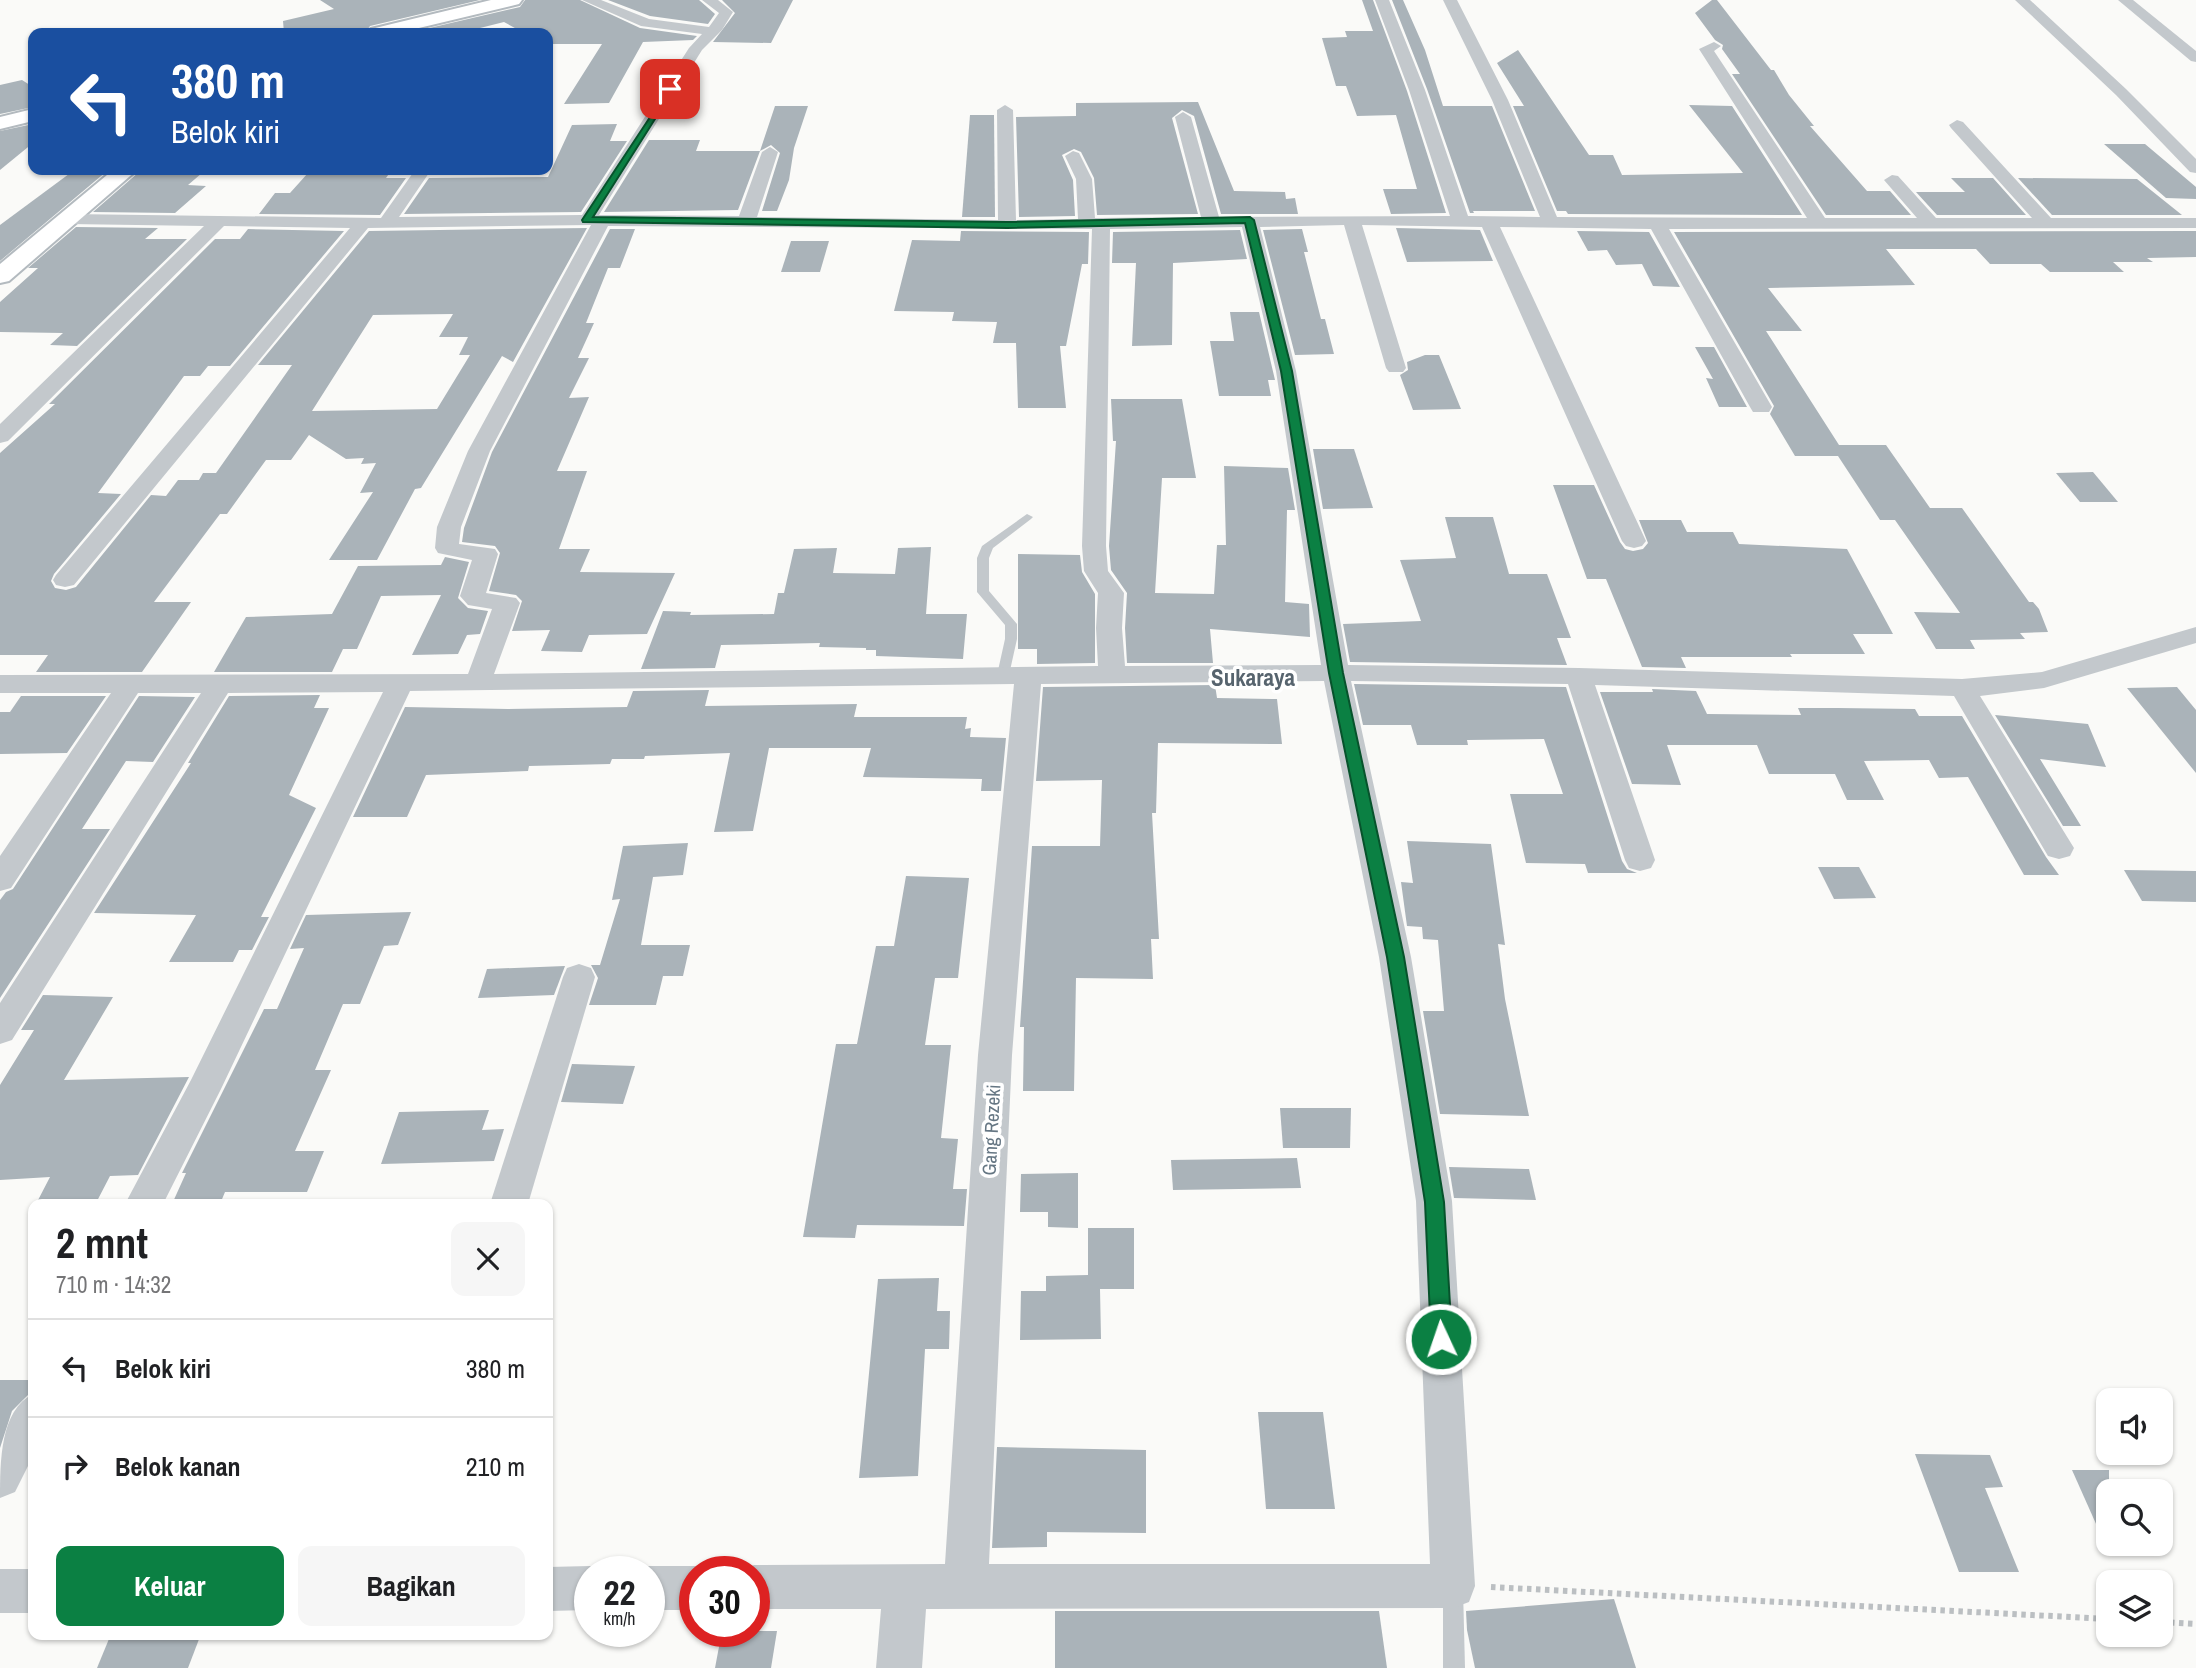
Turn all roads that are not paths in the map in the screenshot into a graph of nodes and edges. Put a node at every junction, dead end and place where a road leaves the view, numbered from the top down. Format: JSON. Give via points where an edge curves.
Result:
{"nodes":[{"id":1,"x":513,"y":0,"type":"edge"},
{"id":2,"x":589,"y":0,"type":"edge"},
{"id":3,"x":709,"y":0,"type":"edge"},
{"id":4,"x":1382,"y":0,"type":"edge"},
{"id":5,"x":1450,"y":0,"type":"edge"},
{"id":6,"x":2022,"y":0,"type":"edge"},
{"id":7,"x":2125,"y":0,"type":"edge"},
{"id":8,"x":398,"y":28,"type":"edge"},
{"id":9,"x":710,"y":31,"type":"junction"},
{"id":10,"x":1714,"y":47,"type":"dead end"},
{"id":11,"x":2196,"y":58,"type":"edge"},
{"id":12,"x":1005,"y":110,"type":"dead end"},
{"id":13,"x":28,"y":116,"type":"edge"},
{"id":14,"x":1183,"y":117,"type":"dead end"},
{"id":15,"x":0,"y":123,"type":"edge"},
{"id":16,"x":1957,"y":125,"type":"dead end"},
{"id":17,"x":770,"y":152,"type":"dead end"},
{"id":18,"x":1073,"y":156,"type":"dead end"},
{"id":19,"x":2196,"y":168,"type":"edge"},
{"id":20,"x":120,"y":175,"type":"edge"},
{"id":21,"x":420,"y":175,"type":"edge"},
{"id":22,"x":1892,"y":180,"type":"dead end"},
{"id":23,"x":69,"y":219,"type":"junction"},
{"id":24,"x":594,"y":220,"type":"junction"},
{"id":25,"x":1211,"y":220,"type":"junction"},
{"id":26,"x":1250,"y":220,"type":"junction"},
{"id":27,"x":1351,"y":220,"type":"junction"},
{"id":28,"x":219,"y":221,"type":"junction"},
{"id":29,"x":364,"y":222,"type":"junction"},
{"id":30,"x":746,"y":222,"type":"junction"},
{"id":31,"x":1461,"y":222,"type":"junction"},
{"id":32,"x":1489,"y":222,"type":"junction"},
{"id":33,"x":1930,"y":222,"type":"junction"},
{"id":34,"x":2045,"y":222,"type":"junction"},
{"id":35,"x":386,"y":223,"type":"junction"},
{"id":36,"x":1551,"y":223,"type":"junction"},
{"id":37,"x":1819,"y":223,"type":"junction"},
{"id":38,"x":2196,"y":223,"type":"edge"},
{"id":39,"x":1094,"y":224,"type":"junction"},
{"id":40,"x":1657,"y":224,"type":"junction"},
{"id":41,"x":1007,"y":225,"type":"junction"},
{"id":42,"x":0,"y":276,"type":"edge"},
{"id":43,"x":1396,"y":368,"type":"dead end"},
{"id":44,"x":1761,"y":407,"type":"dead end"},
{"id":45,"x":0,"y":436,"type":"edge"},
{"id":46,"x":1027,"y":517,"type":"dead end"},
{"id":47,"x":1634,"y":541,"type":"dead end"},
{"id":48,"x":65,"y":580,"type":"dead end"},
{"id":49,"x":2196,"y":635,"type":"edge"},
{"id":50,"x":1336,"y":673,"type":"junction"},
{"id":51,"x":1112,"y":674,"type":"junction"},
{"id":52,"x":1016,"y":675,"type":"junction"},
{"id":53,"x":1579,"y":676,"type":"junction"},
{"id":54,"x":478,"y":682,"type":"junction"},
{"id":55,"x":401,"y":683,"type":"junction"},
{"id":56,"x":0,"y":684,"type":"edge"},
{"id":57,"x":220,"y":684,"type":"junction"},
{"id":58,"x":130,"y":685,"type":"junction"},
{"id":59,"x":1962,"y":688,"type":"junction"},
{"id":60,"x":2059,"y":848,"type":"dead end"},
{"id":61,"x":1640,"y":860,"type":"dead end"},
{"id":62,"x":0,"y":880,"type":"edge"},
{"id":63,"x":579,"y":977,"type":"dead end"},
{"id":64,"x":0,"y":1031,"type":"edge"},
{"id":65,"x":147,"y":1199,"type":"edge"},
{"id":66,"x":511,"y":1199,"type":"edge"},
{"id":67,"x":28,"y":1424,"type":"edge"},
{"id":68,"x":0,"y":1477,"type":"edge"},
{"id":69,"x":967,"y":1586,"type":"junction"},
{"id":70,"x":1453,"y":1586,"type":"junction"},
{"id":71,"x":770,"y":1587,"type":"edge"},
{"id":72,"x":905,"y":1587,"type":"junction"},
{"id":73,"x":574,"y":1588,"type":"edge"},
{"id":74,"x":553,"y":1589,"type":"edge"},
{"id":75,"x":0,"y":1591,"type":"edge"},
{"id":76,"x":28,"y":1591,"type":"edge"},
{"id":77,"x":899,"y":1668,"type":"edge"},
{"id":78,"x":1454,"y":1668,"type":"edge"}],
"edges":[{"from":1,"to":8,"type":"main road"},
{"from":2,"to":9,"type":"street","via":[[646,23]]},
{"from":3,"to":9,"type":"street","via":[[726,12]]},
{"from":4,"to":31,"type":"street"},
{"from":5,"to":36,"type":"street","via":[[1500,100]]},
{"from":6,"to":19,"type":"street"},
{"from":7,"to":11,"type":"street"},
{"from":9,"to":24,"type":"street"},
{"from":10,"to":37,"type":"street","via":[[1706,49]]},
{"from":12,"to":41,"type":"street"},
{"from":13,"to":15,"type":"main road"},
{"from":14,"to":25,"type":"street"},
{"from":16,"to":34,"type":"street"},
{"from":17,"to":30,"type":"street"},
{"from":18,"to":39,"type":"street","via":[[1084,179]]},
{"from":20,"to":23,"type":"main road"},
{"from":21,"to":35,"type":"street"},
{"from":22,"to":33,"type":"street"},
{"from":23,"to":28,"type":"street"},
{"from":23,"to":42,"type":"main road"},
{"from":24,"to":30,"type":"street"},
{"from":24,"to":35,"type":"street"},
{"from":24,"to":54,"type":"street","via":[[479,451],[449,527],[447,548],[486,554],[473,596],[507,604]]},
{"from":25,"to":26,"type":"street"},
{"from":25,"to":39,"type":"street"},
{"from":26,"to":27,"type":"street"},
{"from":26,"to":50,"type":"street","via":[[1286,371]]},
{"from":27,"to":31,"type":"street"},
{"from":27,"to":43,"type":"street"},
{"from":28,"to":29,"type":"street"},
{"from":28,"to":45,"type":"street"},
{"from":29,"to":35,"type":"street"},
{"from":29,"to":48,"type":"street"},
{"from":30,"to":41,"type":"street"},
{"from":31,"to":32,"type":"street"},
{"from":32,"to":36,"type":"street"},
{"from":32,"to":47,"type":"street"},
{"from":33,"to":34,"type":"street"},
{"from":33,"to":37,"type":"street"},
{"from":34,"to":38,"type":"street"},
{"from":36,"to":40,"type":"street"},
{"from":37,"to":40,"type":"street"},
{"from":39,"to":41,"type":"street"},
{"from":39,"to":51,"type":"street","via":[[1094,546],[1096,571],[1111,593]]},
{"from":40,"to":44,"type":"street"},
{"from":46,"to":52,"type":"lane","via":[[988,546],[983,558],[983,592],[1011,624]]},
{"from":49,"to":59,"type":"street","via":[[2044,681]]},
{"from":50,"to":51,"type":"street"},
{"from":50,"to":53,"type":"street"},
{"from":50,"to":70,"type":"street","via":[[1395,957],[1434,1202]]},
{"from":51,"to":52,"type":"street"},
{"from":52,"to":54,"type":"street"},
{"from":52,"to":69,"type":"street","name":"Gang Rezeki"},
{"from":53,"to":59,"type":"street"},
{"from":53,"to":61,"type":"street"},
{"from":54,"to":55,"type":"street"},
{"from":55,"to":57,"type":"street"},
{"from":55,"to":65,"type":"street"},
{"from":56,"to":58,"type":"street"},
{"from":57,"to":58,"type":"street"},
{"from":57,"to":64,"type":"street"},
{"from":58,"to":62,"type":"street"},
{"from":59,"to":60,"type":"street"},
{"from":63,"to":66,"type":"street"},
{"from":67,"to":68,"type":"street"},
{"from":69,"to":70,"type":"street"},
{"from":69,"to":72,"type":"street"},
{"from":70,"to":78,"type":"lane"},
{"from":71,"to":72,"type":"street"},
{"from":72,"to":77,"type":"street"},
{"from":73,"to":74,"type":"street"},
{"from":75,"to":76,"type":"street"}]}
